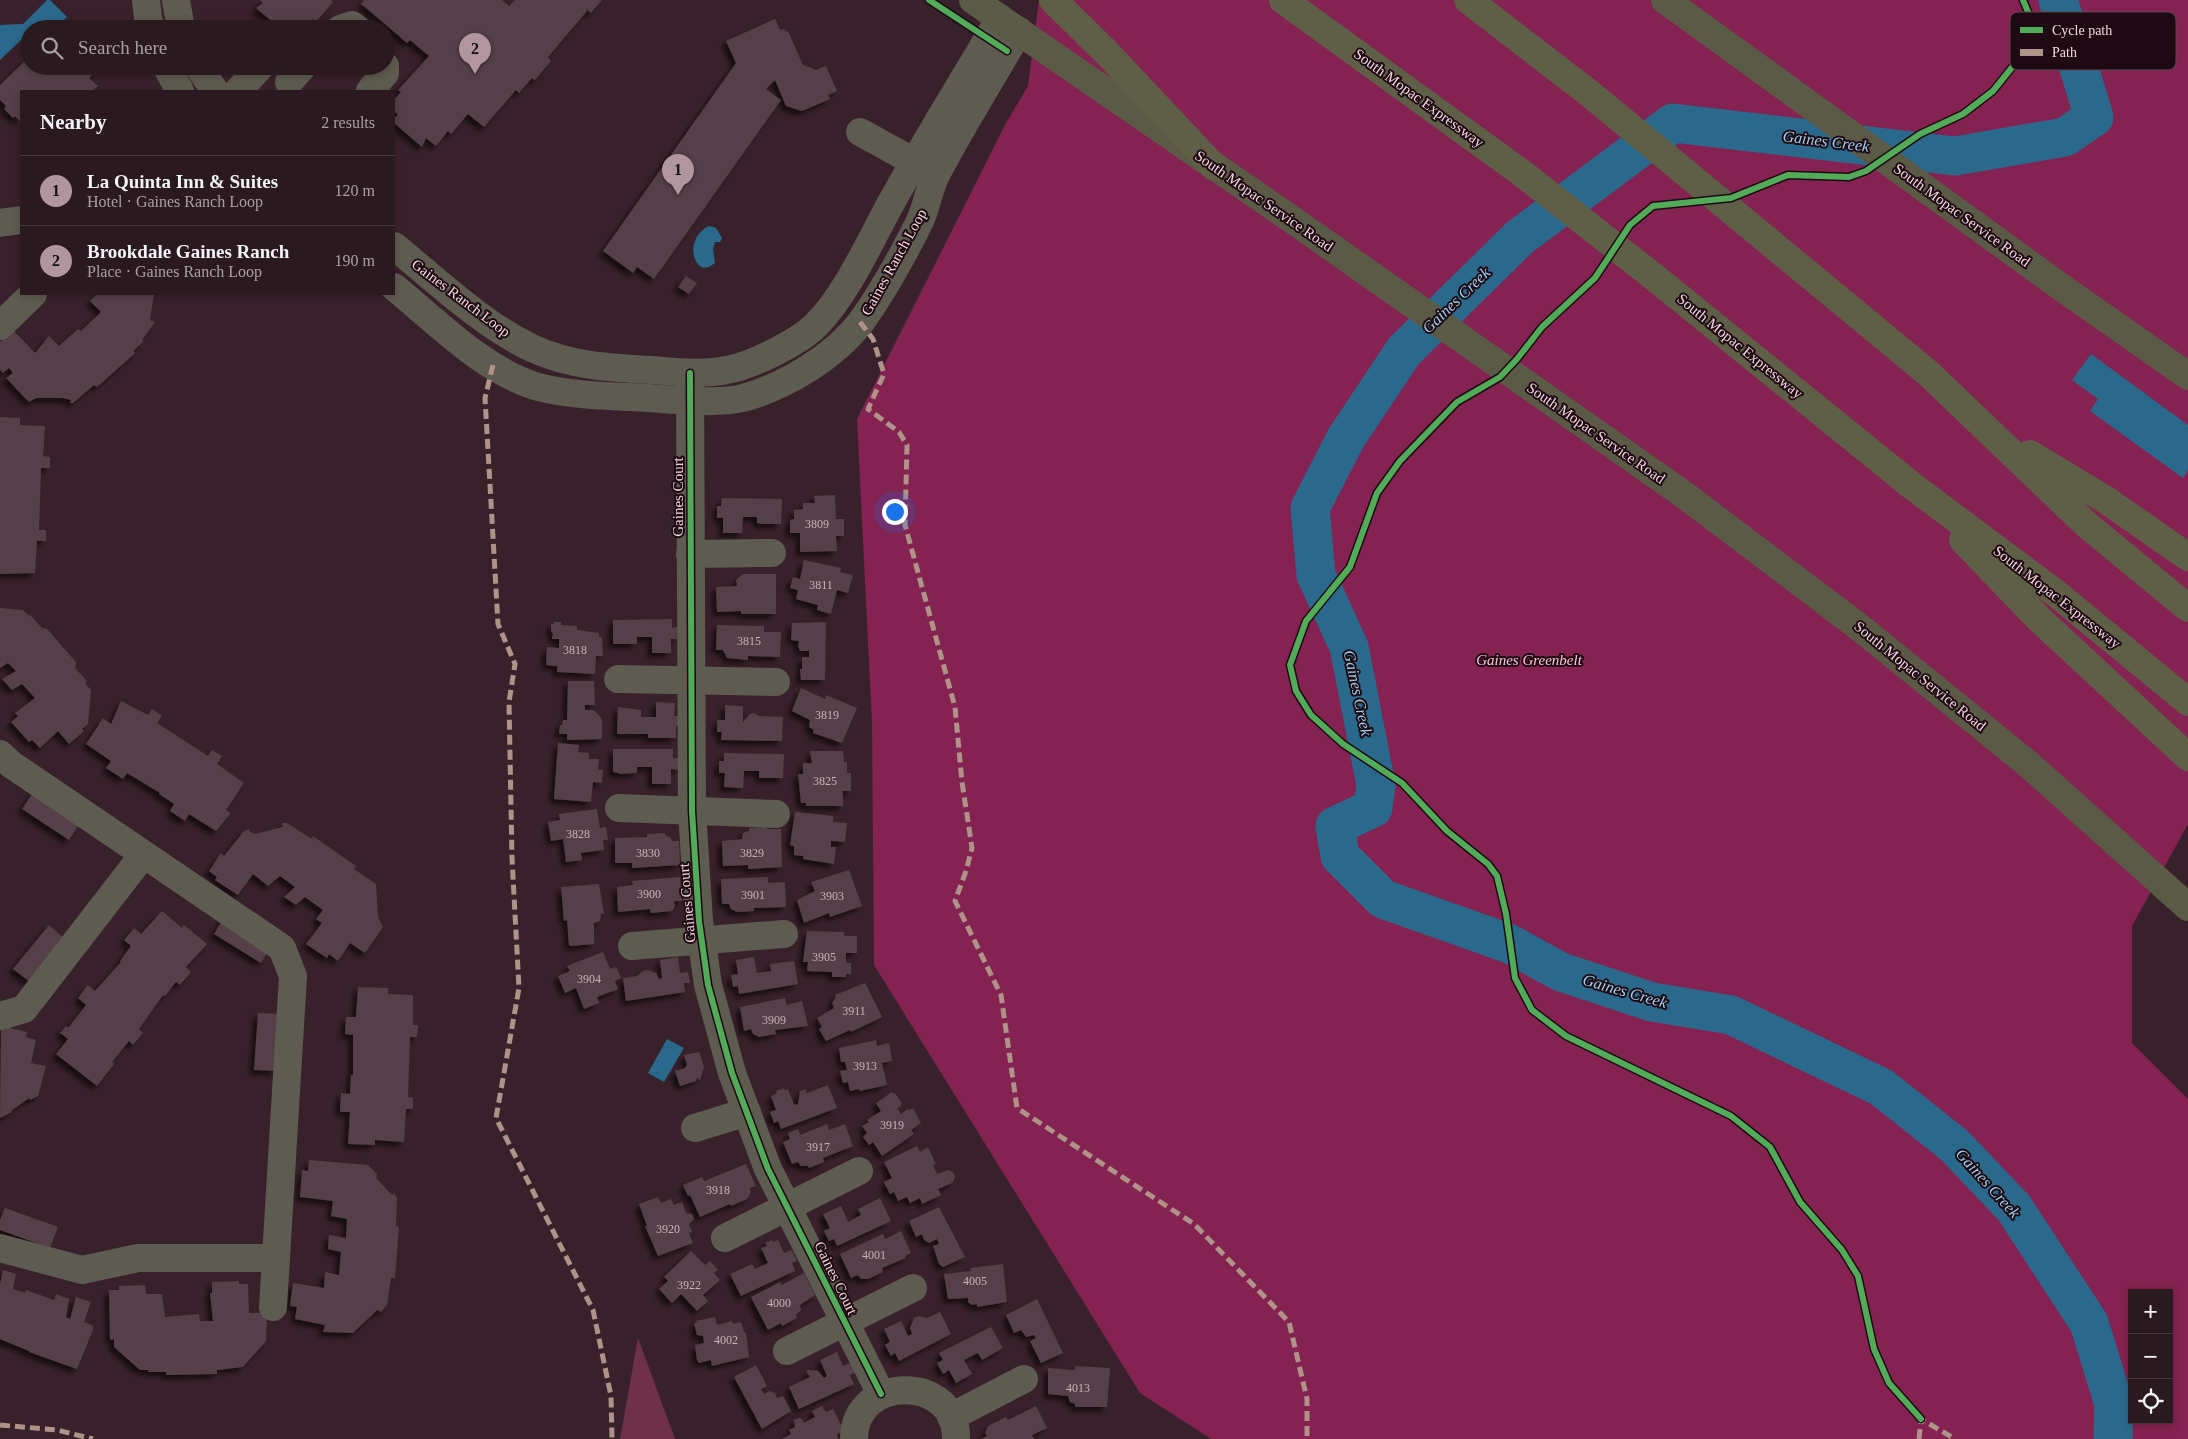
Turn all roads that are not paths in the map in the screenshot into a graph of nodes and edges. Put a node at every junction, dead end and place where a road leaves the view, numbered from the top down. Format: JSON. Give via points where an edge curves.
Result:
{"nodes":[{"id":1,"x":146,"y":0,"type":"edge"},
{"id":2,"x":176,"y":0,"type":"edge"},
{"id":3,"x":973,"y":0,"type":"edge"},
{"id":4,"x":1053,"y":0,"type":"edge"},
{"id":5,"x":1283,"y":0,"type":"edge"},
{"id":6,"x":1468,"y":0,"type":"edge"},
{"id":7,"x":1664,"y":0,"type":"edge"},
{"id":8,"x":149,"y":20,"type":"edge"},
{"id":9,"x":179,"y":20,"type":"edge"},
{"id":10,"x":1009,"y":25,"type":"junction"},
{"id":11,"x":171,"y":75,"type":"edge"},
{"id":12,"x":204,"y":75,"type":"edge"},
{"id":13,"x":253,"y":75,"type":"edge"},
{"id":14,"x":383,"y":75,"type":"edge"},
{"id":15,"x":179,"y":90,"type":"edge"},
{"id":16,"x":214,"y":90,"type":"edge"},
{"id":17,"x":239,"y":90,"type":"edge"},
{"id":18,"x":371,"y":90,"type":"edge"},
{"id":19,"x":860,"y":132,"type":"dead end"},
{"id":20,"x":1214,"y":167,"type":"junction"},
{"id":21,"x":926,"y":168,"type":"junction"},
{"id":22,"x":20,"y":220,"type":"edge"},
{"id":23,"x":0,"y":223,"type":"edge"},
{"id":24,"x":395,"y":247,"type":"edge"},
{"id":25,"x":395,"y":288,"type":"edge"},
{"id":26,"x":32,"y":295,"type":"edge"},
{"id":27,"x":0,"y":326,"type":"edge"},
{"id":28,"x":690,"y":373,"type":"junction"},
{"id":29,"x":2188,"y":376,"type":"edge"},
{"id":30,"x":690,"y":401,"type":"junction"},
{"id":31,"x":1984,"y":425,"type":"junction"},
{"id":32,"x":1911,"y":485,"type":"junction"},
{"id":33,"x":772,"y":553,"type":"dead end"},
{"id":34,"x":690,"y":554,"type":"junction"},
{"id":35,"x":2188,"y":557,"type":"edge"},
{"id":36,"x":2188,"y":608,"type":"edge"},
{"id":37,"x":618,"y":679,"type":"dead end"},
{"id":38,"x":690,"y":680,"type":"junction"},
{"id":39,"x":776,"y":682,"type":"dead end"},
{"id":40,"x":2188,"y":702,"type":"edge"},
{"id":41,"x":0,"y":754,"type":"edge"},
{"id":42,"x":2188,"y":757,"type":"edge"},
{"id":43,"x":618,"y":808,"type":"dead end"},
{"id":44,"x":692,"y":810,"type":"junction"},
{"id":45,"x":776,"y":814,"type":"dead end"},
{"id":46,"x":144,"y":855,"type":"junction"},
{"id":47,"x":2188,"y":907,"type":"edge"},
{"id":48,"x":784,"y":934,"type":"dead end"},
{"id":49,"x":702,"y":941,"type":"junction"},
{"id":50,"x":632,"y":946,"type":"dead end"},
{"id":51,"x":0,"y":1016,"type":"edge"},
{"id":52,"x":747,"y":1112,"type":"junction"},
{"id":53,"x":695,"y":1128,"type":"dead end"},
{"id":54,"x":859,"y":1171,"type":"dead end"},
{"id":55,"x":786,"y":1207,"type":"junction"},
{"id":56,"x":724,"y":1238,"type":"dead end"},
{"id":57,"x":0,"y":1248,"type":"edge"},
{"id":58,"x":275,"y":1258,"type":"junction"},
{"id":59,"x":913,"y":1288,"type":"dead end"},
{"id":60,"x":273,"y":1307,"type":"dead end"},
{"id":61,"x":844,"y":1323,"type":"junction"},
{"id":62,"x":787,"y":1351,"type":"dead end"},
{"id":63,"x":1024,"y":1378,"type":"dead end"},
{"id":64,"x":881,"y":1394,"type":"junction"},
{"id":65,"x":953,"y":1428,"type":"edge"},
{"id":66,"x":854,"y":1439,"type":"edge"}],
"edges":[{"from":1,"to":8,"type":"street"},
{"from":2,"to":9,"type":"street"},
{"from":3,"to":10,"type":"main road","name":"South Mopac Service Road"},
{"from":4,"to":20,"type":"highway"},
{"from":5,"to":32,"type":"highway","name":"South Mopac Expressway","via":[[1553,198]]},
{"from":6,"to":31,"type":"highway","via":[[1589,92],[1928,373]]},
{"from":7,"to":29,"type":"main road","name":"South Mopac Service Road"},
{"from":10,"to":20,"type":"main road","name":"South Mopac Service Road"},
{"from":10,"to":21,"type":"street","name":"Gaines Ranch Loop"},
{"from":11,"to":15,"type":"street"},
{"from":12,"to":16,"type":"street"},
{"from":13,"to":17,"type":"street"},
{"from":14,"to":18,"type":"street"},
{"from":19,"to":21,"type":"street"},
{"from":20,"to":47,"type":"main road","name":"South Mopac Service Road","via":[[1683,494],[1859,627],[1988,732]]},
{"from":21,"to":28,"type":"street","name":"Gaines Ranch Loop","via":[[815,326],[786,346],[755,361],[728,370]]},
{"from":21,"to":30,"type":"street","name":"Gaines Ranch Loop","via":[[921,220],[860,322],[838,345],[807,370],[780,384],[742,398]]},
{"from":22,"to":23,"type":"street"},
{"from":24,"to":28,"type":"street","name":"Gaines Ranch Loop","via":[[486,320],[534,349],[565,360],[612,368]]},
{"from":25,"to":30,"type":"street","name":"Gaines Ranch Loop","via":[[467,346],[517,379],[542,388],[571,392]]},
{"from":26,"to":27,"type":"street"},
{"from":28,"to":30,"type":"street","name":"Gaines Court"},
{"from":30,"to":34,"type":"street","name":"Gaines Court"},
{"from":31,"to":35,"type":"highway","via":[[2106,500]]},
{"from":31,"to":36,"type":"highway","via":[[2088,525]]},
{"from":32,"to":40,"type":"highway","name":"South Mopac Expressway","via":[[2058,596]]},
{"from":32,"to":42,"type":"highway","via":[[2036,617]]},
{"from":33,"to":34,"type":"street"},
{"from":34,"to":38,"type":"street","name":"Gaines Court"},
{"from":37,"to":38,"type":"street"},
{"from":38,"to":39,"type":"street"},
{"from":38,"to":44,"type":"street","name":"Gaines Court"},
{"from":41,"to":46,"type":"street"},
{"from":43,"to":44,"type":"street"},
{"from":44,"to":45,"type":"street"},
{"from":44,"to":49,"type":"street","name":"Gaines Court"},
{"from":46,"to":51,"type":"street","via":[[24,1009]]},
{"from":46,"to":58,"type":"street","via":[[282,948],[292,976]]},
{"from":48,"to":49,"type":"street"},
{"from":49,"to":50,"type":"street"},
{"from":49,"to":52,"type":"street","name":"Gaines Court","via":[[708,986],[732,1073]]},
{"from":52,"to":53,"type":"street"},
{"from":52,"to":55,"type":"street","name":"Gaines Court"},
{"from":54,"to":55,"type":"street"},
{"from":55,"to":56,"type":"street"},
{"from":55,"to":61,"type":"street","name":"Gaines Court"},
{"from":57,"to":58,"type":"street","via":[[82,1270],[138,1258]]},
{"from":58,"to":60,"type":"street"},
{"from":59,"to":61,"type":"street"},
{"from":61,"to":62,"type":"street"},
{"from":61,"to":64,"type":"street","name":"Gaines Court"},
{"from":63,"to":65,"type":"street"},
{"from":64,"to":65,"type":"street","via":[[896,1389],[913,1389],[928,1394],[941,1403]]},
{"from":64,"to":66,"type":"street","via":[[859,1417]]}]}
